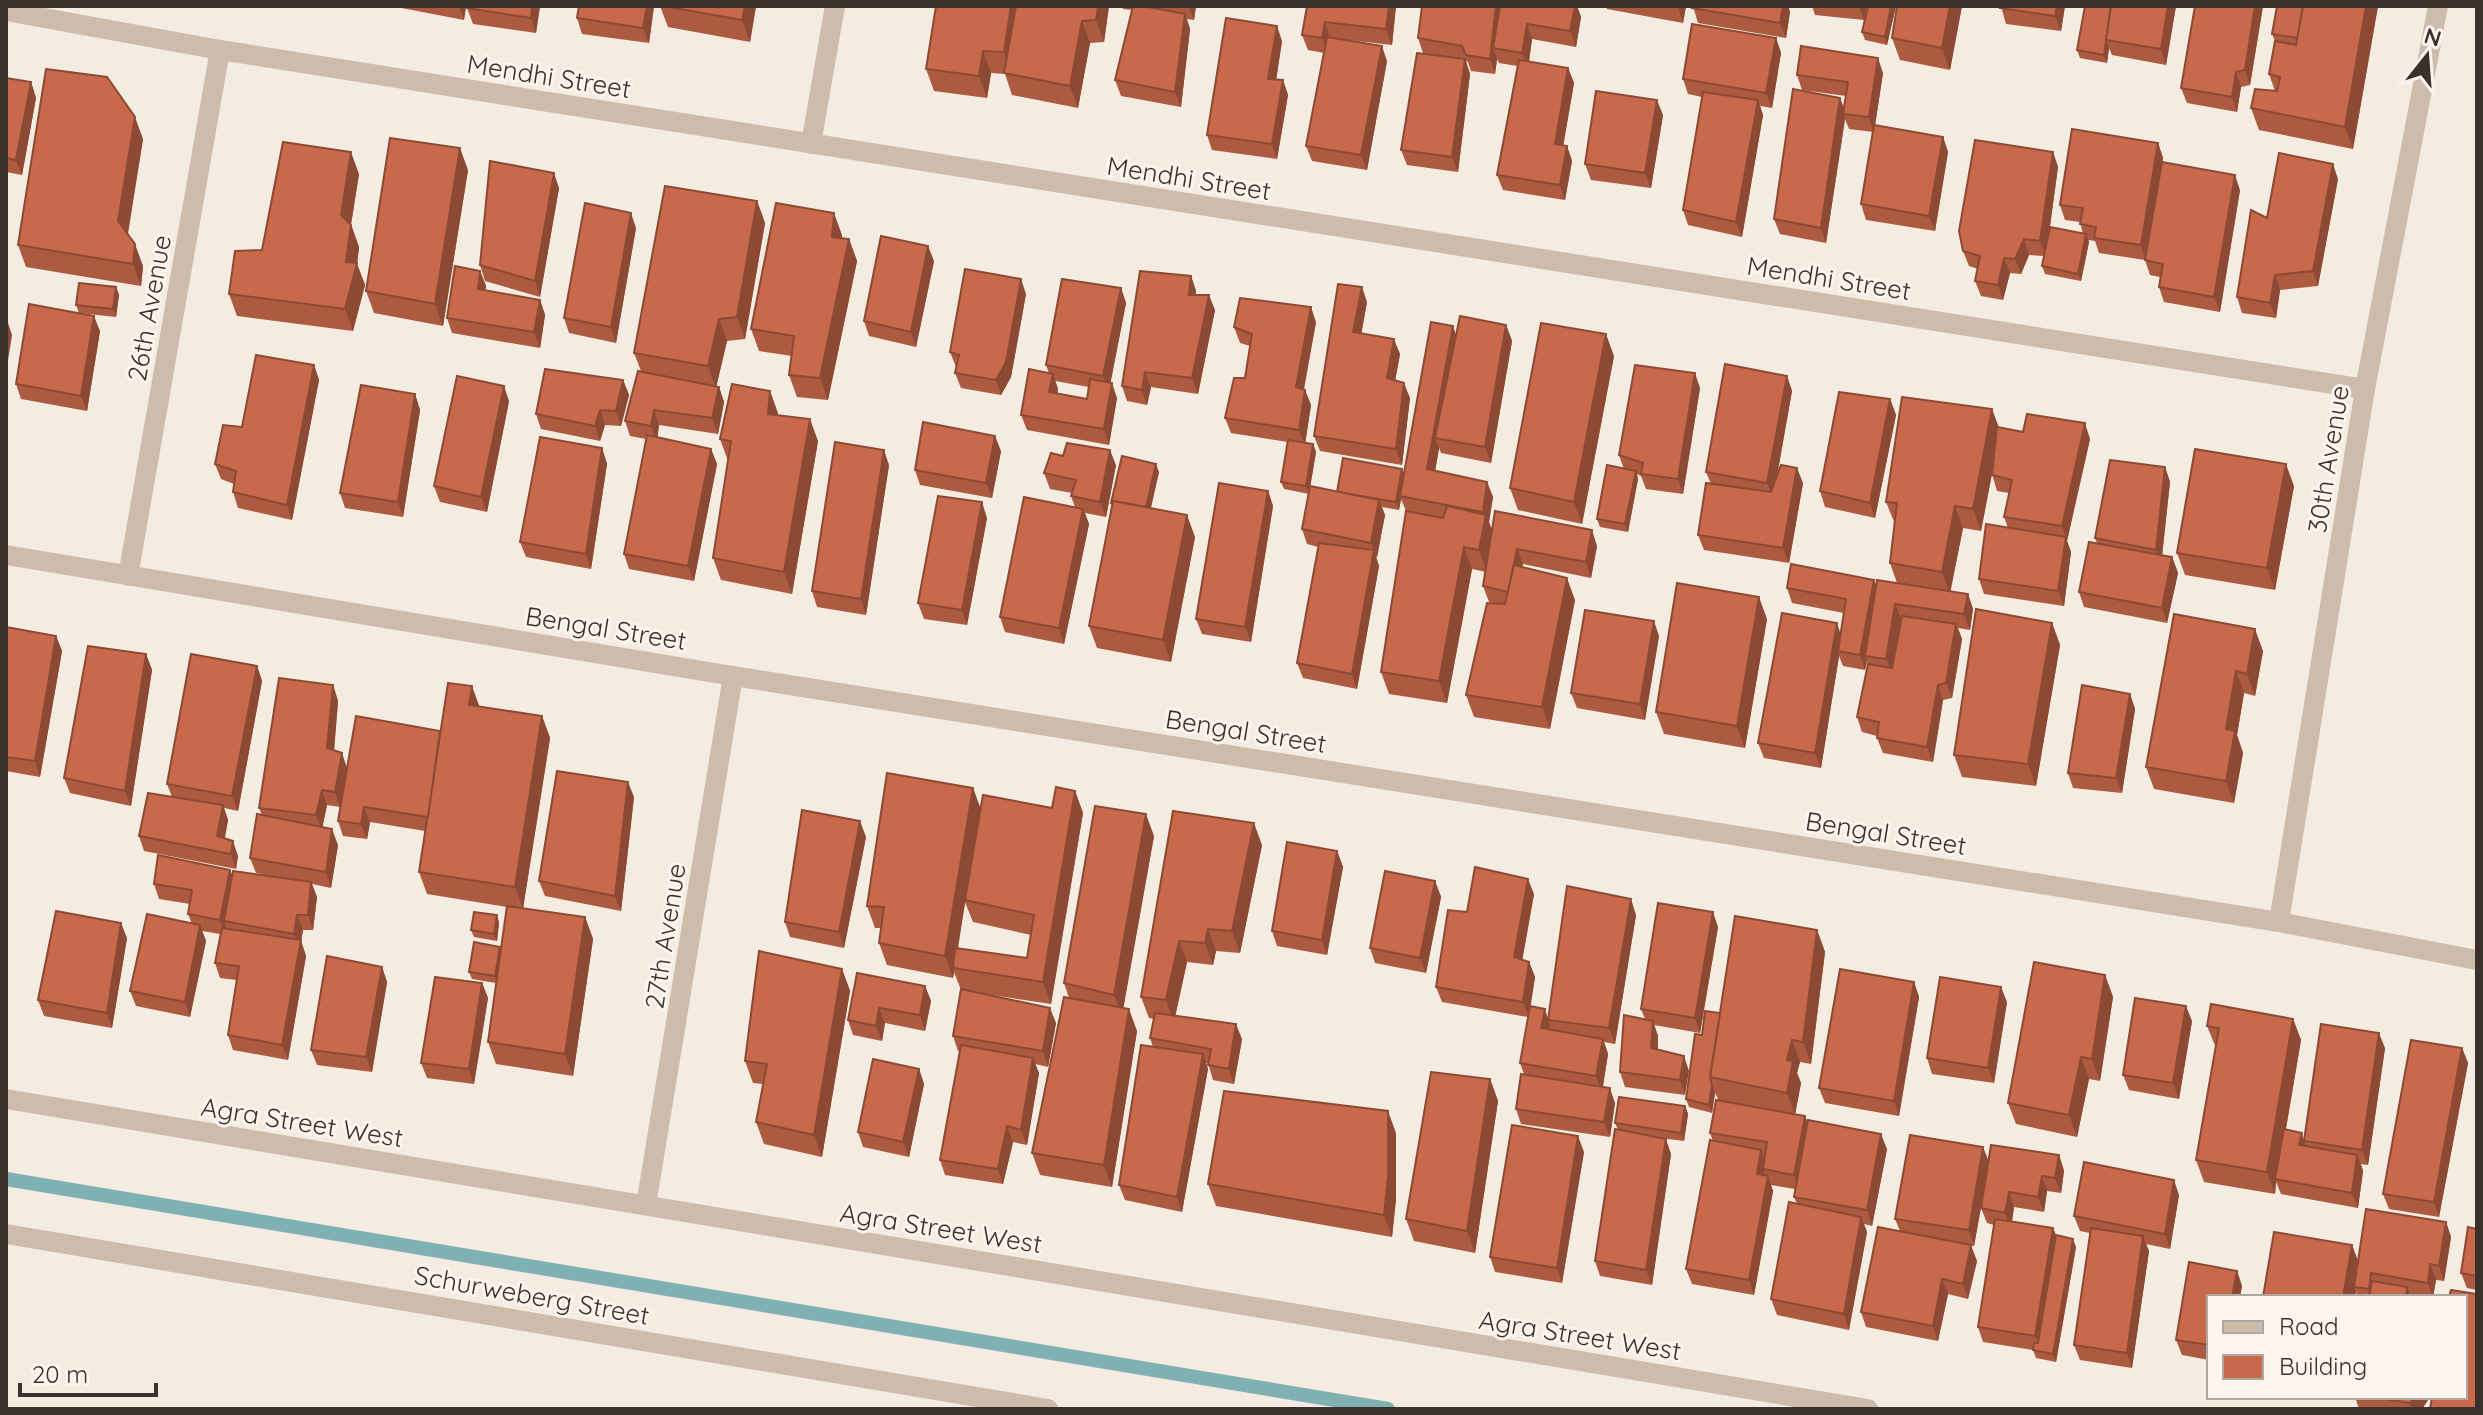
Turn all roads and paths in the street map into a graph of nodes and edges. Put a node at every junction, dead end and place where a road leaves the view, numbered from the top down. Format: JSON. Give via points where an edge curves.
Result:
{"nodes":[{"id":1,"x":835,"y":6,"type":"edge"},
{"id":2,"x":2438,"y":6,"type":"edge"},
{"id":3,"x":6,"y":11,"type":"edge"},
{"id":4,"x":220,"y":50,"type":"junction"},
{"id":5,"x":811,"y":144,"type":"junction"},
{"id":6,"x":2365,"y":389,"type":"junction"},
{"id":7,"x":6,"y":555,"type":"edge"},
{"id":8,"x":128,"y":576,"type":"junction"},
{"id":9,"x":733,"y":676,"type":"junction"},
{"id":10,"x":2279,"y":922,"type":"junction"},
{"id":11,"x":2477,"y":960,"type":"edge"},
{"id":12,"x":6,"y":1099,"type":"edge"},
{"id":13,"x":646,"y":1205,"type":"junction"},
{"id":14,"x":6,"y":1234,"type":"edge"},
{"id":15,"x":1048,"y":1409,"type":"edge"},
{"id":16,"x":1868,"y":1409,"type":"edge"}],
"edges":[{"from":1,"to":5,"type":"street"},
{"from":2,"to":6,"type":"street","name":"30th Avenue"},
{"from":3,"to":4,"type":"street","name":"Mendhi Street"},
{"from":4,"to":5,"type":"street","name":"Mendhi Street"},
{"from":4,"to":8,"type":"street","name":"26th Avenue"},
{"from":5,"to":6,"type":"street","name":"Mendhi Street"},
{"from":6,"to":10,"type":"street","name":"30th Avenue"},
{"from":7,"to":8,"type":"street","name":"Bengal Street"},
{"from":8,"to":9,"type":"street","name":"Bengal Street"},
{"from":9,"to":10,"type":"street","name":"Bengal Street"},
{"from":9,"to":13,"type":"street","name":"27th Avenue"},
{"from":10,"to":11,"type":"street","name":"Bengal Street"},
{"from":12,"to":13,"type":"street","name":"Agra Street West"},
{"from":13,"to":16,"type":"street","name":"Agra Street West"},
{"from":14,"to":15,"type":"street","name":"Schurweberg Street"}]}
